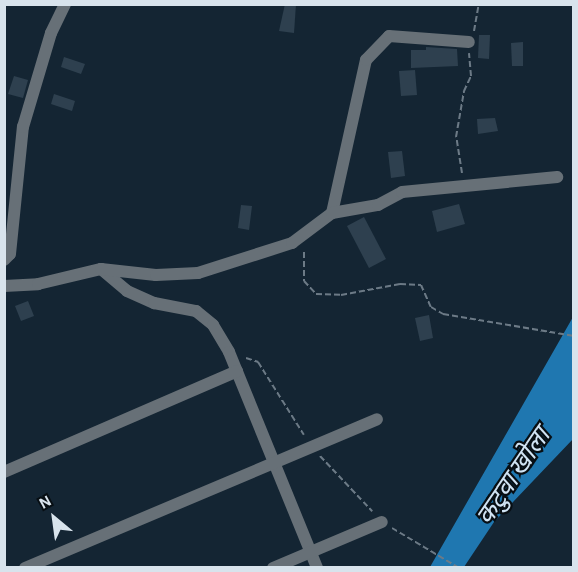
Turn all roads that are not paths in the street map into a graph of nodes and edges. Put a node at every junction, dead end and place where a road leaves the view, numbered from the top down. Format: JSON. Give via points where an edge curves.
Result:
{"nodes":[{"id":1,"x":65,"y":4,"type":"edge"},
{"id":2,"x":470,"y":42,"type":"road end"},
{"id":3,"x":557,"y":177,"type":"dead end"},
{"id":4,"x":332,"y":213,"type":"junction"},
{"id":5,"x":4,"y":260,"type":"edge"},
{"id":6,"x":101,"y":268,"type":"junction"},
{"id":7,"x":4,"y":286,"type":"edge"},
{"id":8,"x":237,"y":371,"type":"junction"},
{"id":9,"x":377,"y":419,"type":"dead end"},
{"id":10,"x":274,"y":462,"type":"junction"},
{"id":11,"x":4,"y":472,"type":"edge"},
{"id":12,"x":382,"y":522,"type":"road end"},
{"id":13,"x":311,"y":551,"type":"junction"},
{"id":14,"x":25,"y":567,"type":"edge"},
{"id":15,"x":273,"y":567,"type":"edge"},
{"id":16,"x":317,"y":567,"type":"edge"}],
"edges":[{"from":1,"to":5,"type":"street","via":[[51,33],[23,127],[10,254]]},
{"from":2,"to":4,"type":"street","via":[[389,36],[366,60]]},
{"from":3,"to":4,"type":"street","via":[[402,192],[378,206]]},
{"from":4,"to":6,"type":"street","via":[[292,243],[198,273],[156,275]]},
{"from":6,"to":7,"type":"street","via":[[38,284]]},
{"from":6,"to":8,"type":"street","via":[[127,291],[154,303],[196,310],[213,325]]},
{"from":8,"to":10,"type":"street"},
{"from":8,"to":11,"type":"street"},
{"from":9,"to":10,"type":"street"},
{"from":10,"to":13,"type":"street"},
{"from":10,"to":14,"type":"street"},
{"from":12,"to":13,"type":"street"},
{"from":13,"to":15,"type":"street"},
{"from":13,"to":16,"type":"street"}]}
